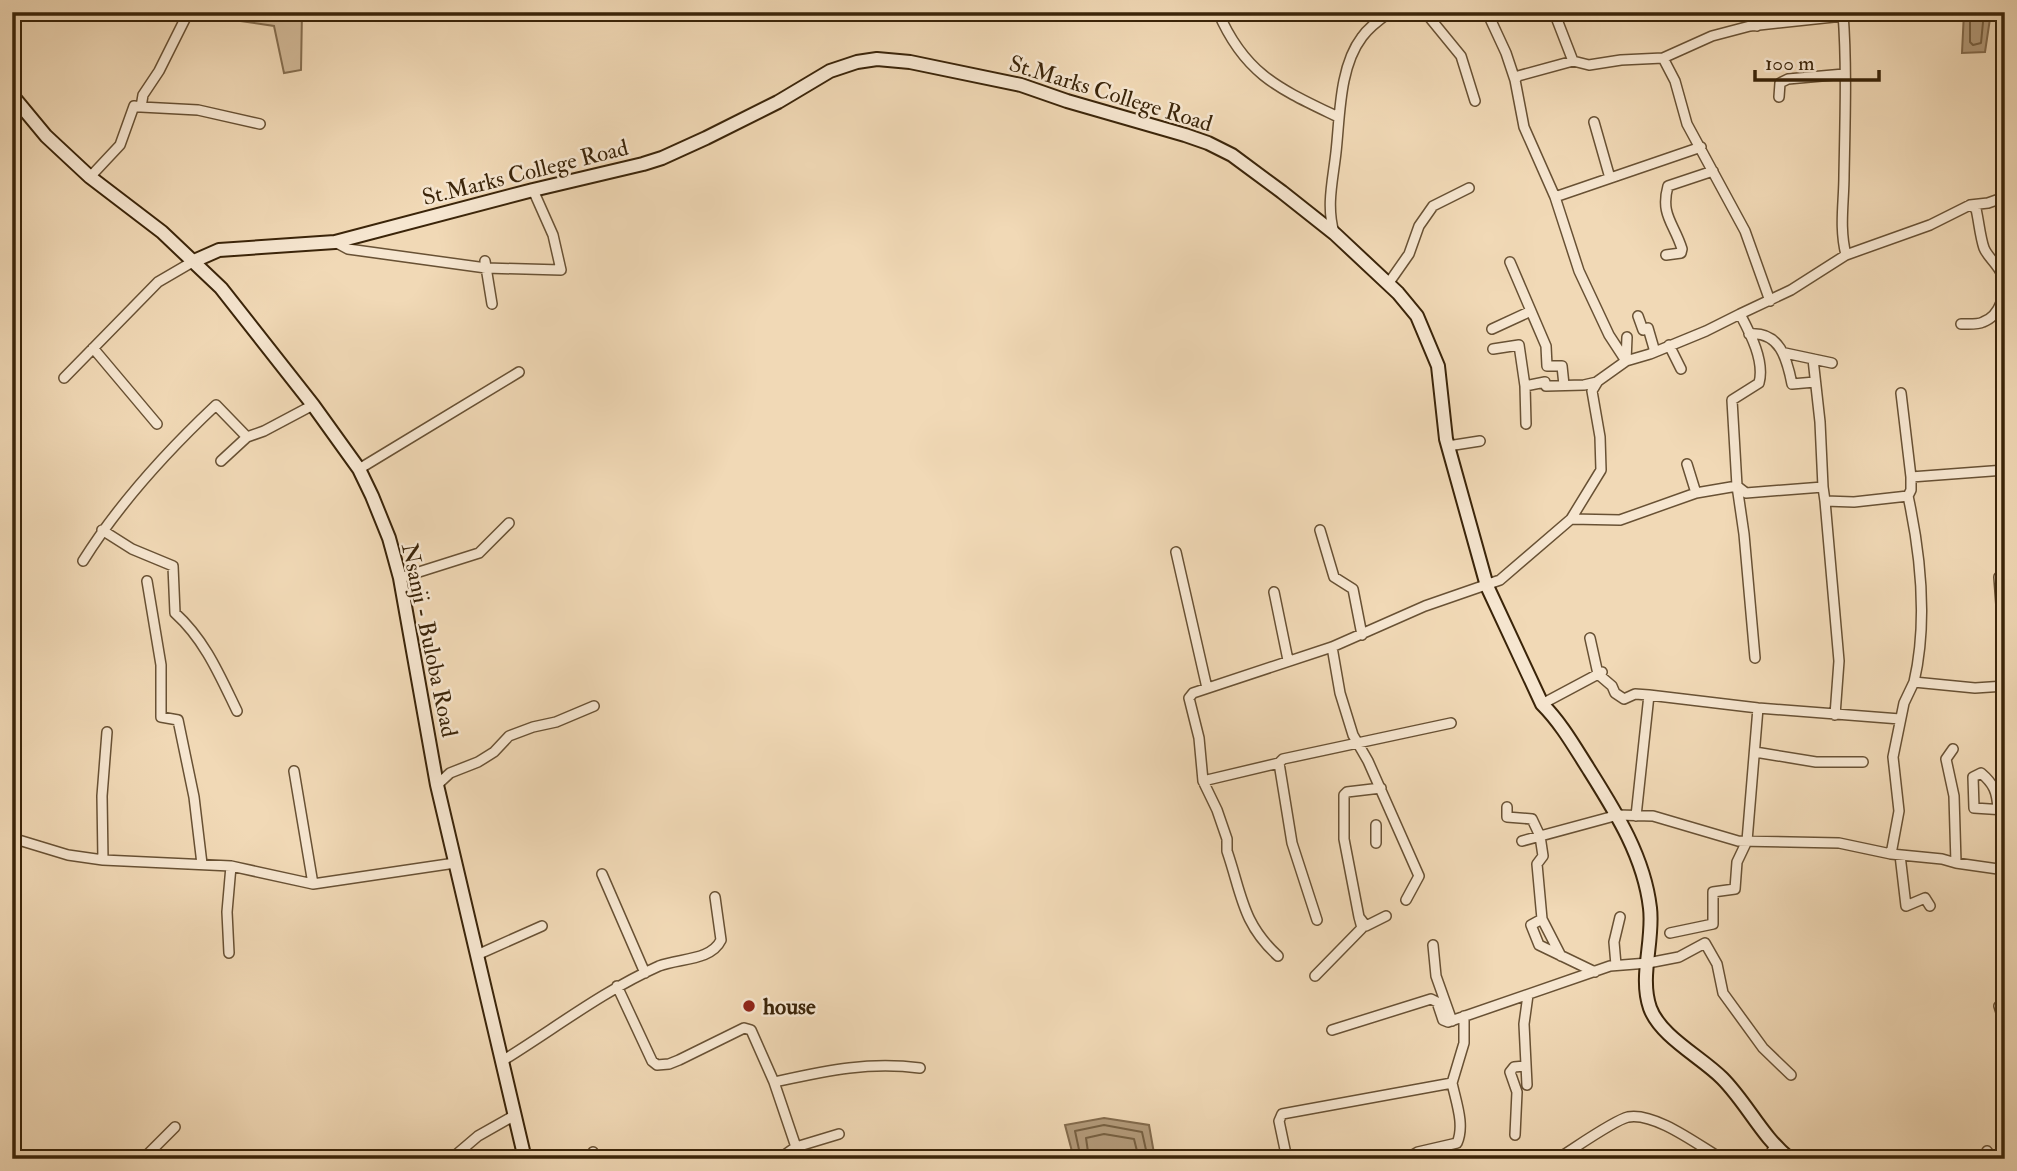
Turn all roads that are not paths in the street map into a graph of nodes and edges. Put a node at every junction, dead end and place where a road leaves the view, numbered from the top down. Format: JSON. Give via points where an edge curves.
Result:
{"nodes":[{"id":1,"x":1218,"y":12,"type":"edge"},
{"id":2,"x":1391,"y":12,"type":"edge"},
{"id":3,"x":1425,"y":12,"type":"edge"},
{"id":4,"x":1487,"y":12,"type":"edge"},
{"id":5,"x":1554,"y":12,"type":"edge"},
{"id":6,"x":1753,"y":12,"type":"edge"},
{"id":7,"x":1843,"y":14,"type":"edge"},
{"id":8,"x":187,"y":15,"type":"dead end"},
{"id":9,"x":1757,"y":26,"type":"junction"},
{"id":10,"x":1663,"y":58,"type":"junction"},
{"id":11,"x":1573,"y":61,"type":"junction"},
{"id":12,"x":1844,"y":74,"type":"junction"},
{"id":13,"x":1515,"y":80,"type":"junction"},
{"id":14,"x":12,"y":95,"type":"edge"},
{"id":15,"x":1779,"y":97,"type":"dead end"},
{"id":16,"x":1475,"y":102,"type":"dead end"},
{"id":17,"x":141,"y":107,"type":"junction"},
{"id":18,"x":1338,"y":117,"type":"junction"},
{"id":19,"x":1594,"y":122,"type":"dead end"},
{"id":20,"x":260,"y":124,"type":"dead end"},
{"id":21,"x":1700,"y":147,"type":"junction"},
{"id":22,"x":1713,"y":171,"type":"junction"},
{"id":23,"x":90,"y":177,"type":"junction"},
{"id":24,"x":1610,"y":178,"type":"junction"},
{"id":25,"x":1469,"y":188,"type":"dead end"},
{"id":26,"x":533,"y":190,"type":"junction"},
{"id":27,"x":1555,"y":197,"type":"junction"},
{"id":28,"x":2005,"y":197,"type":"edge"},
{"id":29,"x":1970,"y":205,"type":"junction"},
{"id":30,"x":1335,"y":234,"type":"junction"},
{"id":31,"x":335,"y":242,"type":"junction"},
{"id":32,"x":1666,"y":255,"type":"dead end"},
{"id":33,"x":1846,"y":255,"type":"junction"},
{"id":34,"x":194,"y":261,"type":"junction"},
{"id":35,"x":1510,"y":262,"type":"dead end"},
{"id":36,"x":485,"y":265,"type":"junction"},
{"id":37,"x":1388,"y":284,"type":"junction"},
{"id":38,"x":1770,"y":301,"type":"junction"},
{"id":39,"x":492,"y":304,"type":"dead end"},
{"id":40,"x":1531,"y":311,"type":"junction"},
{"id":41,"x":1740,"y":314,"type":"junction"},
{"id":42,"x":1638,"y":316,"type":"dead end"},
{"id":43,"x":1961,"y":324,"type":"dead end"},
{"id":44,"x":1492,"y":329,"type":"dead end"},
{"id":45,"x":1749,"y":334,"type":"junction"},
{"id":46,"x":1627,"y":337,"type":"dead end"},
{"id":47,"x":1670,"y":345,"type":"junction"},
{"id":48,"x":93,"y":348,"type":"junction"},
{"id":49,"x":1493,"y":349,"type":"dead end"},
{"id":50,"x":1655,"y":352,"type":"junction"},
{"id":51,"x":1785,"y":353,"type":"junction"},
{"id":52,"x":1813,"y":359,"type":"junction"},
{"id":53,"x":1626,"y":361,"type":"junction"},
{"id":54,"x":1832,"y":363,"type":"dead end"},
{"id":55,"x":1681,"y":369,"type":"dead end"},
{"id":56,"x":519,"y":372,"type":"dead end"},
{"id":57,"x":64,"y":378,"type":"dead end"},
{"id":58,"x":1597,"y":382,"type":"junction"},
{"id":59,"x":1815,"y":382,"type":"junction"},
{"id":60,"x":1564,"y":384,"type":"junction"},
{"id":61,"x":1525,"y":386,"type":"junction"},
{"id":62,"x":1902,"y":393,"type":"dead end"},
{"id":63,"x":313,"y":405,"type":"junction"},
{"id":64,"x":157,"y":424,"type":"dead end"},
{"id":65,"x":1526,"y":424,"type":"dead end"},
{"id":66,"x":247,"y":437,"type":"junction"},
{"id":67,"x":1480,"y":441,"type":"dead end"},
{"id":68,"x":1448,"y":446,"type":"junction"},
{"id":69,"x":221,"y":461,"type":"dead end"},
{"id":70,"x":1687,"y":464,"type":"dead end"},
{"id":71,"x":359,"y":469,"type":"junction"},
{"id":72,"x":2005,"y":470,"type":"edge"},
{"id":73,"x":1911,"y":477,"type":"junction"},
{"id":74,"x":1737,"y":486,"type":"junction"},
{"id":75,"x":1823,"y":487,"type":"junction"},
{"id":76,"x":1696,"y":493,"type":"junction"},
{"id":77,"x":1908,"y":496,"type":"junction"},
{"id":78,"x":1825,"y":501,"type":"junction"},
{"id":79,"x":1572,"y":520,"type":"junction"},
{"id":80,"x":509,"y":523,"type":"dead end"},
{"id":81,"x":102,"y":530,"type":"junction"},
{"id":82,"x":1320,"y":530,"type":"dead end"},
{"id":83,"x":1177,"y":552,"type":"dead end"},
{"id":84,"x":83,"y":561,"type":"dead end"},
{"id":85,"x":1999,"y":577,"type":"dead end"},
{"id":86,"x":400,"y":578,"type":"junction"},
{"id":87,"x":147,"y":581,"type":"dead end"},
{"id":88,"x":1487,"y":586,"type":"junction"},
{"id":89,"x":1274,"y":592,"type":"dead end"},
{"id":90,"x":1362,"y":635,"type":"junction"},
{"id":91,"x":1590,"y":638,"type":"dead end"},
{"id":92,"x":1332,"y":647,"type":"junction"},
{"id":93,"x":1755,"y":658,"type":"dead end"},
{"id":94,"x":2005,"y":658,"type":"edge"},
{"id":95,"x":1288,"y":660,"type":"junction"},
{"id":96,"x":1600,"y":673,"type":"junction"},
{"id":97,"x":1914,"y":682,"type":"junction"},
{"id":98,"x":2005,"y":686,"type":"edge"},
{"id":99,"x":1207,"y":688,"type":"junction"},
{"id":100,"x":1649,"y":695,"type":"junction"},
{"id":101,"x":1542,"y":704,"type":"junction"},
{"id":102,"x":594,"y":706,"type":"dead end"},
{"id":103,"x":1758,"y":708,"type":"junction"},
{"id":104,"x":237,"y":711,"type":"dead end"},
{"id":105,"x":1835,"y":715,"type":"junction"},
{"id":106,"x":1900,"y":719,"type":"junction"},
{"id":107,"x":1451,"y":723,"type":"dead end"},
{"id":108,"x":107,"y":732,"type":"dead end"},
{"id":109,"x":1359,"y":743,"type":"junction"},
{"id":110,"x":1953,"y":749,"type":"dead end"},
{"id":111,"x":1755,"y":752,"type":"junction"},
{"id":112,"x":1863,"y":762,"type":"dead end"},
{"id":113,"x":1279,"y":763,"type":"junction"},
{"id":114,"x":294,"y":771,"type":"dead end"},
{"id":115,"x":1203,"y":781,"type":"junction"},
{"id":116,"x":437,"y":785,"type":"junction"},
{"id":117,"x":1381,"y":788,"type":"junction"},
{"id":118,"x":1507,"y":807,"type":"dead end"},
{"id":119,"x":1618,"y":815,"type":"junction"},
{"id":120,"x":1636,"y":816,"type":"junction"},
{"id":121,"x":1376,"y":825,"type":"dead end"},
{"id":122,"x":1540,"y":836,"type":"junction"},
{"id":123,"x":12,"y":838,"type":"edge"},
{"id":124,"x":1522,"y":841,"type":"dead end"},
{"id":125,"x":1747,"y":841,"type":"junction"},
{"id":126,"x":1376,"y":843,"type":"dead end"},
{"id":127,"x":1896,"y":855,"type":"junction"},
{"id":128,"x":103,"y":860,"type":"junction"},
{"id":129,"x":455,"y":863,"type":"junction"},
{"id":130,"x":1956,"y":863,"type":"junction"},
{"id":131,"x":202,"y":864,"type":"junction"},
{"id":132,"x":231,"y":866,"type":"junction"},
{"id":133,"x":2005,"y":870,"type":"edge"},
{"id":134,"x":602,"y":874,"type":"dead end"},
{"id":135,"x":313,"y":884,"type":"junction"},
{"id":136,"x":715,"y":897,"type":"dead end"},
{"id":137,"x":1406,"y":900,"type":"dead end"},
{"id":138,"x":1930,"y":906,"type":"dead end"},
{"id":139,"x":1359,"y":916,"type":"junction"},
{"id":140,"x":1386,"y":916,"type":"dead end"},
{"id":141,"x":1620,"y":917,"type":"dead end"},
{"id":142,"x":1317,"y":919,"type":"dead end"},
{"id":143,"x":1542,"y":919,"type":"junction"},
{"id":144,"x":542,"y":926,"type":"dead end"},
{"id":145,"x":1670,"y":933,"type":"dead end"},
{"id":146,"x":1433,"y":946,"type":"dead end"},
{"id":147,"x":229,"y":953,"type":"dead end"},
{"id":148,"x":477,"y":955,"type":"junction"},
{"id":149,"x":1278,"y":956,"type":"dead end"},
{"id":150,"x":1560,"y":956,"type":"junction"},
{"id":151,"x":1648,"y":963,"type":"junction"},
{"id":152,"x":1616,"y":965,"type":"junction"},
{"id":153,"x":1595,"y":972,"type":"junction"},
{"id":154,"x":645,"y":973,"type":"junction"},
{"id":155,"x":1315,"y":975,"type":"dead end"},
{"id":156,"x":617,"y":986,"type":"junction"},
{"id":157,"x":1528,"y":995,"type":"junction"},
{"id":158,"x":2005,"y":1004,"type":"edge"},
{"id":159,"x":1464,"y":1016,"type":"junction"},
{"id":160,"x":1452,"y":1021,"type":"junction"},
{"id":161,"x":2005,"y":1025,"type":"edge"},
{"id":162,"x":1332,"y":1030,"type":"dead end"},
{"id":163,"x":502,"y":1061,"type":"junction"},
{"id":164,"x":1525,"y":1066,"type":"junction"},
{"id":165,"x":920,"y":1068,"type":"dead end"},
{"id":166,"x":1791,"y":1075,"type":"dead end"},
{"id":167,"x":775,"y":1082,"type":"junction"},
{"id":168,"x":1452,"y":1083,"type":"junction"},
{"id":169,"x":1527,"y":1085,"type":"dead end"},
{"id":170,"x":515,"y":1115,"type":"junction"},
{"id":171,"x":175,"y":1127,"type":"dead end"},
{"id":172,"x":839,"y":1134,"type":"dead end"},
{"id":173,"x":1515,"y":1135,"type":"dead end"},
{"id":174,"x":796,"y":1147,"type":"junction"},
{"id":175,"x":1776,"y":1147,"type":"junction"},
{"id":176,"x":12,"y":1149,"type":"edge"},
{"id":177,"x":25,"y":1159,"type":"edge"},
{"id":178,"x":143,"y":1159,"type":"edge"},
{"id":179,"x":451,"y":1159,"type":"edge"},
{"id":180,"x":526,"y":1159,"type":"edge"},
{"id":181,"x":779,"y":1159,"type":"edge"},
{"id":182,"x":1287,"y":1159,"type":"edge"},
{"id":183,"x":1406,"y":1159,"type":"edge"},
{"id":184,"x":1557,"y":1159,"type":"edge"},
{"id":185,"x":1722,"y":1159,"type":"edge"},
{"id":186,"x":1766,"y":1159,"type":"edge"},
{"id":187,"x":1790,"y":1159,"type":"edge"}],
"edges":[{"from":1,"to":18,"type":"street","via":[[1236,48],[1264,78]]},
{"from":2,"to":18,"type":"street","via":[[1361,38],[1350,60]]},
{"from":3,"to":16,"type":"street","via":[[1461,56]]},
{"from":4,"to":13,"type":"street"},
{"from":5,"to":11,"type":"street"},
{"from":6,"to":9,"type":"street"},
{"from":7,"to":9,"type":"street"},
{"from":7,"to":12,"type":"street"},
{"from":8,"to":17,"type":"street","via":[[143,95]]},
{"from":9,"to":10,"type":"street","via":[[1712,36]]},
{"from":10,"to":11,"type":"street","via":[[1589,65]]},
{"from":10,"to":21,"type":"street"},
{"from":11,"to":13,"type":"street"},
{"from":12,"to":15,"type":"street","via":[[1788,79],[1780,83]]},
{"from":12,"to":33,"type":"street","via":[[1840,216]]},
{"from":13,"to":27,"type":"street","via":[[1524,127]]},
{"from":14,"to":23,"type":"main road","name":"Nsanji - Buloba Road","via":[[46,136]]},
{"from":17,"to":20,"type":"street","via":[[198,110]]},
{"from":17,"to":23,"type":"street","via":[[134,106],[120,145]]},
{"from":18,"to":30,"type":"street","via":[[1329,212]]},
{"from":19,"to":24,"type":"street"},
{"from":21,"to":22,"type":"street"},
{"from":21,"to":24,"type":"street"},
{"from":22,"to":32,"type":"street","via":[[1668,186],[1664,209],[1682,249]]},
{"from":22,"to":38,"type":"street","via":[[1745,231]]},
{"from":23,"to":34,"type":"main road","name":"Nsanji - Buloba Road"},
{"from":24,"to":27,"type":"street"},
{"from":25,"to":37,"type":"street","via":[[1433,206]]},
{"from":26,"to":30,"type":"main road","name":"St.Marks College Road","via":[[662,158],[778,102],[830,71],[877,59],[1021,85],[1208,143],[1242,162]]},
{"from":26,"to":31,"type":"main road","name":"St.Marks College Road"},
{"from":26,"to":36,"type":"street","via":[[553,235],[561,270]]},
{"from":27,"to":53,"type":"street","via":[[1579,271]]},
{"from":28,"to":29,"type":"street"},
{"from":29,"to":33,"type":"street","via":[[1930,225]]},
{"from":29,"to":43,"type":"street","via":[[1976,209],[1986,253],[2003,277],[2005,292],[1990,319]]},
{"from":30,"to":37,"type":"main road","name":"St.Marks College Road"},
{"from":31,"to":34,"type":"main road","name":"St.Marks College Road","via":[[219,250]]},
{"from":31,"to":36,"type":"street","via":[[348,249]]},
{"from":33,"to":38,"type":"street"},
{"from":34,"to":48,"type":"street","via":[[158,282]]},
{"from":34,"to":63,"type":"main road","name":"Nsanji - Buloba Road","via":[[245,316]]},
{"from":35,"to":40,"type":"street"},
{"from":36,"to":39,"type":"street"},
{"from":37,"to":68,"type":"main road","name":"St.Marks College Road","via":[[1417,316],[1438,366]]},
{"from":38,"to":41,"type":"street"},
{"from":40,"to":44,"type":"street"},
{"from":40,"to":60,"type":"street","via":[[1546,345],[1547,366],[1562,366]]},
{"from":41,"to":45,"type":"street"},
{"from":41,"to":47,"type":"street"},
{"from":42,"to":50,"type":"street","via":[[1643,330],[1648,328]]},
{"from":45,"to":51,"type":"street","via":[[1773,338]]},
{"from":45,"to":74,"type":"street","via":[[1761,373],[1759,383],[1732,400]]},
{"from":46,"to":53,"type":"street"},
{"from":47,"to":50,"type":"street"},
{"from":47,"to":55,"type":"street"},
{"from":48,"to":57,"type":"street"},
{"from":48,"to":64,"type":"street"},
{"from":49,"to":61,"type":"street","via":[[1519,345]]},
{"from":50,"to":53,"type":"street"},
{"from":51,"to":52,"type":"street"},
{"from":51,"to":59,"type":"street","via":[[1792,384]]},
{"from":52,"to":54,"type":"street"},
{"from":52,"to":59,"type":"street"},
{"from":53,"to":58,"type":"street"},
{"from":56,"to":71,"type":"street"},
{"from":58,"to":60,"type":"street"},
{"from":58,"to":79,"type":"street","via":[[1592,391],[1601,470]]},
{"from":59,"to":75,"type":"street"},
{"from":60,"to":61,"type":"street"},
{"from":61,"to":65,"type":"street"},
{"from":62,"to":73,"type":"street"},
{"from":63,"to":66,"type":"street"},
{"from":63,"to":71,"type":"main road","name":"Nsanji - Buloba Road"},
{"from":66,"to":69,"type":"street"},
{"from":66,"to":81,"type":"street","via":[[216,405],[170,448]]},
{"from":67,"to":68,"type":"street"},
{"from":68,"to":88,"type":"main road","name":"St.Marks College Road"},
{"from":70,"to":76,"type":"street"},
{"from":71,"to":86,"type":"main road","name":"Nsanji - Buloba Road"},
{"from":72,"to":73,"type":"street"},
{"from":73,"to":77,"type":"street"},
{"from":74,"to":75,"type":"street","via":[[1746,493]]},
{"from":74,"to":76,"type":"street"},
{"from":74,"to":93,"type":"street"},
{"from":75,"to":78,"type":"street"},
{"from":76,"to":79,"type":"street","via":[[1620,520]]},
{"from":77,"to":78,"type":"street"},
{"from":77,"to":97,"type":"street","via":[[1923,626]]},
{"from":78,"to":105,"type":"street","via":[[1839,661]]},
{"from":79,"to":88,"type":"street"},
{"from":80,"to":86,"type":"street","via":[[479,553]]},
{"from":81,"to":84,"type":"street"},
{"from":81,"to":104,"type":"street","via":[[173,566],[175,613],[193,629]]},
{"from":82,"to":90,"type":"street","via":[[1334,578],[1353,589]]},
{"from":83,"to":99,"type":"street"},
{"from":85,"to":94,"type":"street"},
{"from":86,"to":116,"type":"main road","name":"Nsanji - Buloba Road"},
{"from":87,"to":131,"type":"street","via":[[161,665],[161,717],[177,720],[194,797]]},
{"from":88,"to":90,"type":"street","via":[[1425,606]]},
{"from":88,"to":101,"type":"main road","name":"St.Marks College Road"},
{"from":89,"to":95,"type":"street"},
{"from":90,"to":92,"type":"street"},
{"from":91,"to":96,"type":"street"},
{"from":92,"to":95,"type":"street"},
{"from":92,"to":109,"type":"street","via":[[1340,693]]},
{"from":95,"to":99,"type":"street"},
{"from":96,"to":100,"type":"street","via":[[1624,699]]},
{"from":96,"to":101,"type":"street"},
{"from":97,"to":98,"type":"street"},
{"from":97,"to":106,"type":"street"},
{"from":99,"to":115,"type":"street","via":[[1189,698]]},
{"from":100,"to":103,"type":"street"},
{"from":100,"to":120,"type":"street"},
{"from":101,"to":119,"type":"main road","name":"St.Marks College Road","via":[[1557,719]]},
{"from":102,"to":116,"type":"street","via":[[509,736],[494,752],[450,773]]},
{"from":103,"to":105,"type":"street"},
{"from":103,"to":111,"type":"street"},
{"from":105,"to":106,"type":"street"},
{"from":106,"to":127,"type":"street","via":[[1893,757],[1899,811]]},
{"from":107,"to":109,"type":"street"},
{"from":108,"to":128,"type":"street"},
{"from":109,"to":113,"type":"street"},
{"from":109,"to":117,"type":"street"},
{"from":110,"to":130,"type":"street","via":[[1946,760],[1954,796]]},
{"from":111,"to":112,"type":"street","via":[[1816,762]]},
{"from":111,"to":125,"type":"street"},
{"from":113,"to":115,"type":"street"},
{"from":113,"to":142,"type":"street","via":[[1293,843]]},
{"from":114,"to":135,"type":"street"},
{"from":115,"to":149,"type":"street","via":[[1220,817],[1252,926]]},
{"from":116,"to":129,"type":"main road","name":"Nsanji - Buloba Road"},
{"from":117,"to":137,"type":"street","via":[[1419,876]]},
{"from":117,"to":139,"type":"street","via":[[1344,795],[1343,839]]},
{"from":118,"to":122,"type":"street","via":[[1507,817],[1532,820]]},
{"from":119,"to":120,"type":"street"},
{"from":119,"to":122,"type":"street"},
{"from":119,"to":151,"type":"main road","name":"St.Marks College Road","via":[[1647,886],[1651,910]]},
{"from":120,"to":125,"type":"street","via":[[1667,818]]},
{"from":121,"to":126,"type":"street"},
{"from":122,"to":124,"type":"street"},
{"from":122,"to":143,"type":"street","via":[[1543,856],[1537,864]]},
{"from":123,"to":128,"type":"street"},
{"from":125,"to":127,"type":"street","via":[[1820,841]]},
{"from":125,"to":145,"type":"street","via":[[1737,862],[1735,888],[1713,892],[1713,924]]},
{"from":127,"to":130,"type":"street"},
{"from":127,"to":138,"type":"street","via":[[1906,906],[1925,898]]},
{"from":128,"to":131,"type":"street"},
{"from":129,"to":135,"type":"street"},
{"from":129,"to":148,"type":"main road","name":"Nsanji - Buloba Road"},
{"from":130,"to":133,"type":"street"},
{"from":131,"to":132,"type":"street"},
{"from":132,"to":135,"type":"street"},
{"from":132,"to":147,"type":"street"},
{"from":134,"to":154,"type":"street"},
{"from":136,"to":154,"type":"street","via":[[718,947]]},
{"from":139,"to":140,"type":"street","via":[[1366,926]]},
{"from":139,"to":155,"type":"street","via":[[1362,928]]},
{"from":141,"to":152,"type":"street","via":[[1614,942]]},
{"from":143,"to":150,"type":"street"},
{"from":143,"to":150,"type":"street","via":[[1531,925],[1539,945]]},
{"from":144,"to":148,"type":"street"},
{"from":146,"to":160,"type":"street","via":[[1436,976]]},
{"from":148,"to":163,"type":"main road","name":"Nsanji - Buloba Road"},
{"from":150,"to":153,"type":"street"},
{"from":151,"to":152,"type":"street"},
{"from":151,"to":166,"type":"street","via":[[1679,957],[1705,943],[1717,964],[1723,993],[1763,1048]]},
{"from":151,"to":175,"type":"main road","name":"St.Marks College Road","via":[[1648,1000],[1658,1021],[1723,1079]]},
{"from":152,"to":153,"type":"street"},
{"from":153,"to":157,"type":"street"},
{"from":154,"to":156,"type":"street"},
{"from":156,"to":163,"type":"street"},
{"from":156,"to":167,"type":"street","via":[[656,1065],[669,1064],[749,1027]]},
{"from":157,"to":159,"type":"street"},
{"from":157,"to":164,"type":"street"},
{"from":158,"to":161,"type":"street","via":[[1999,1006]]},
{"from":159,"to":160,"type":"street"},
{"from":159,"to":168,"type":"street","via":[[1464,1043]]},
{"from":160,"to":162,"type":"street","via":[[1443,1020],[1437,1002],[1431,999]]},
{"from":163,"to":170,"type":"main road","name":"Nsanji - Buloba Road"},
{"from":164,"to":169,"type":"street"},
{"from":164,"to":173,"type":"street","via":[[1510,1072],[1517,1092]]},
{"from":165,"to":167,"type":"street","via":[[862,1065]]},
{"from":167,"to":174,"type":"street"},
{"from":168,"to":182,"type":"street","via":[[1282,1114],[1279,1121]]},
{"from":168,"to":183,"type":"street","via":[[1460,1121],[1457,1143]]},
{"from":170,"to":179,"type":"street","via":[[478,1136]]},
{"from":170,"to":180,"type":"main road","name":"Nsanji - Buloba Road"},
{"from":171,"to":178,"type":"street"},
{"from":172,"to":174,"type":"street"},
{"from":174,"to":181,"type":"street"},
{"from":175,"to":186,"type":"street"},
{"from":175,"to":187,"type":"main road","name":"St.Marks College Road"},
{"from":176,"to":177,"type":"street"},
{"from":184,"to":185,"type":"street","via":[[1625,1117],[1640,1116]]}]}
